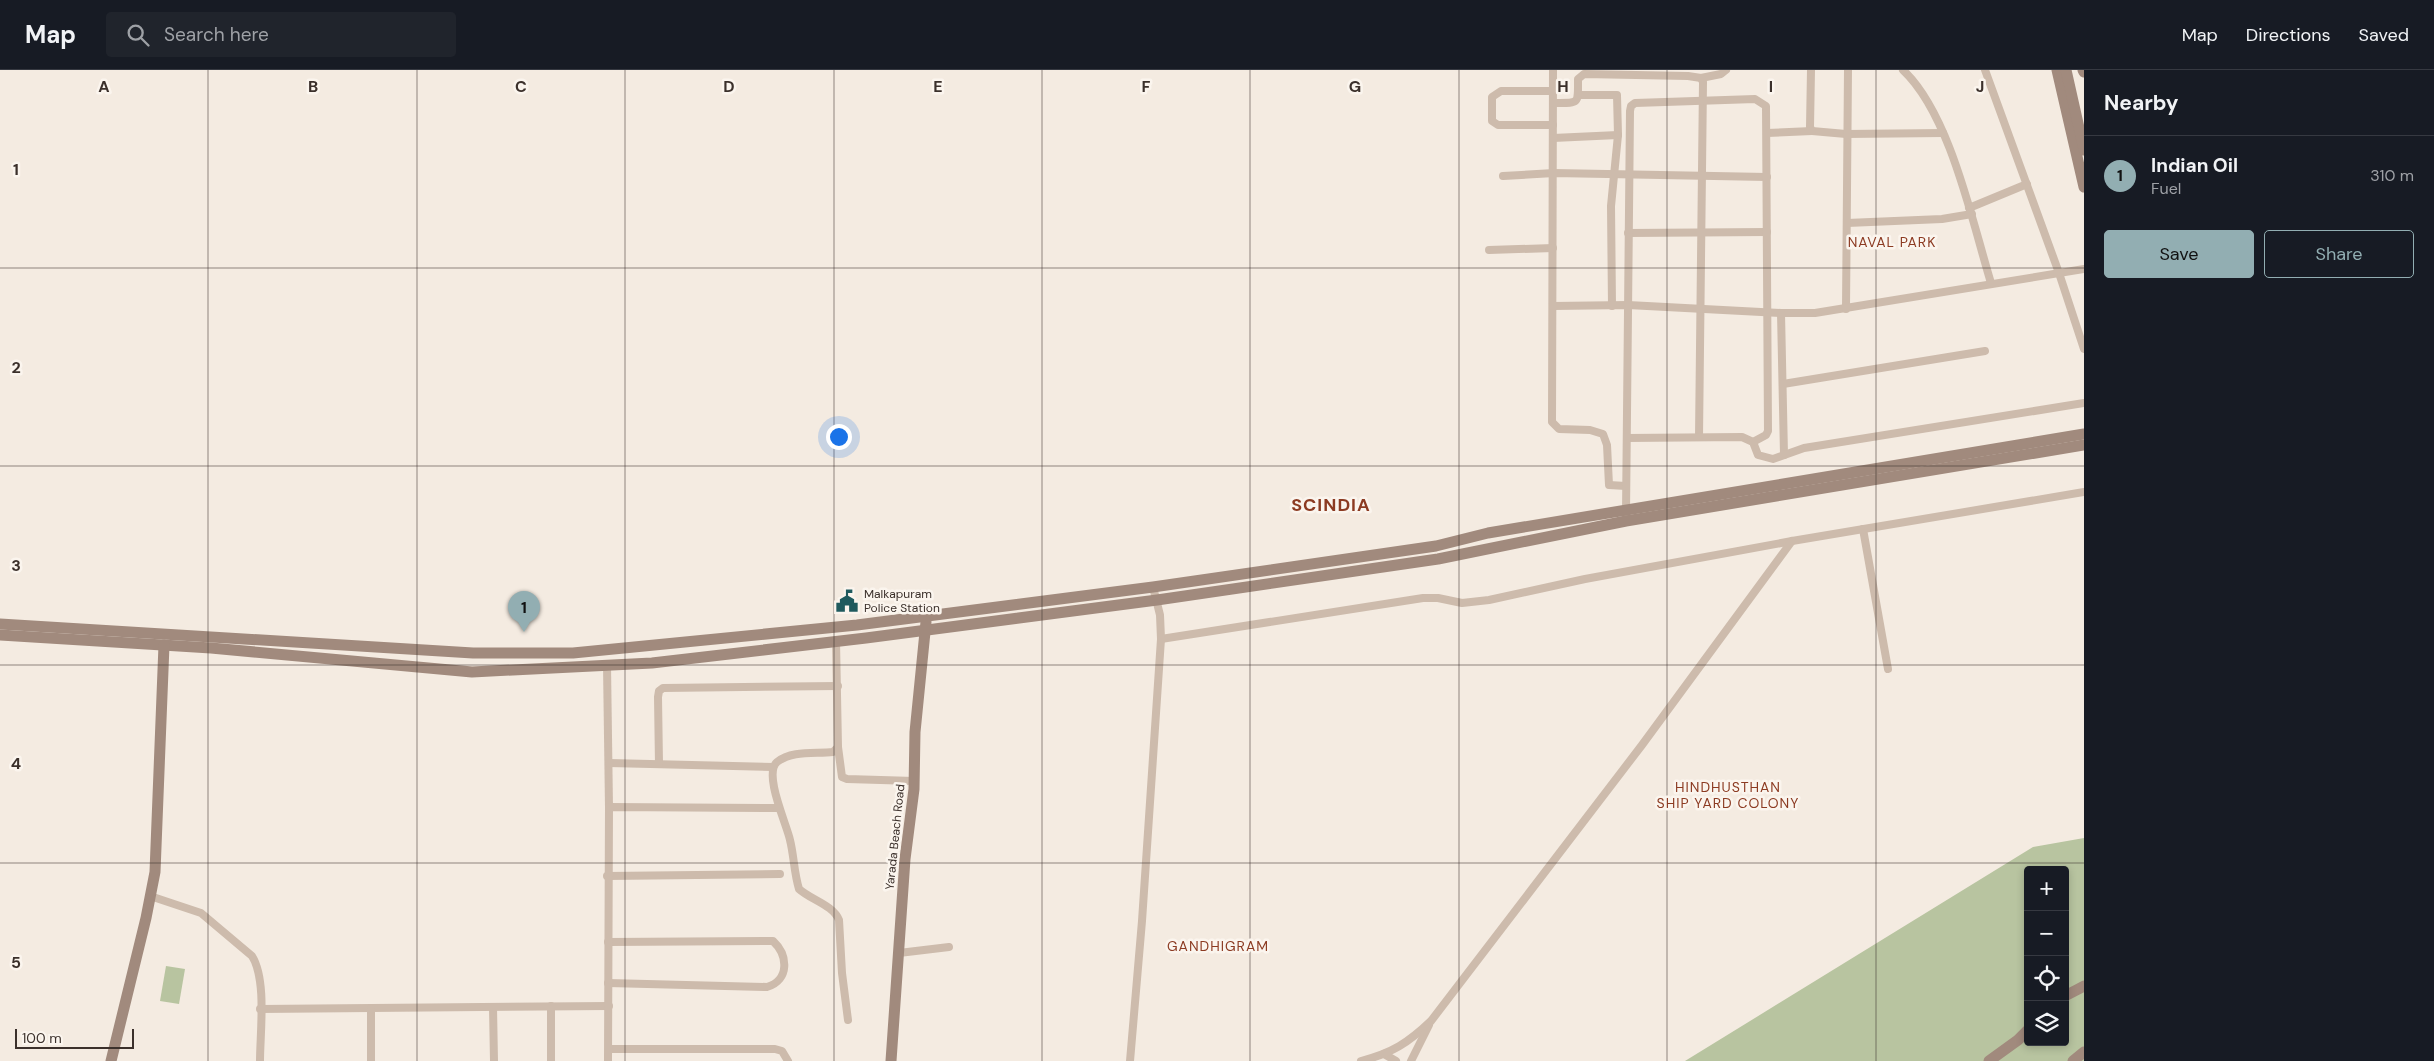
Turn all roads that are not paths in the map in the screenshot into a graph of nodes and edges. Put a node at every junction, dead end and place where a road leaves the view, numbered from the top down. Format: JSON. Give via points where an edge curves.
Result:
{"nodes":[{"id":1,"x":1553,"y":70,"type":"edge"},
{"id":2,"x":1726,"y":70,"type":"edge"},
{"id":3,"x":1811,"y":70,"type":"edge"},
{"id":4,"x":1848,"y":70,"type":"edge"},
{"id":5,"x":1903,"y":70,"type":"edge"},
{"id":6,"x":1985,"y":70,"type":"edge"},
{"id":7,"x":2057,"y":70,"type":"edge"},
{"id":8,"x":2066,"y":70,"type":"edge"},
{"id":9,"x":1602,"y":72,"type":"edge"},
{"id":10,"x":1651,"y":72,"type":"edge"},
{"id":11,"x":1681,"y":73,"type":"edge"},
{"id":12,"x":1701,"y":78,"type":"junction"},
{"id":13,"x":1553,"y":91,"type":"junction"},
{"id":14,"x":1580,"y":95,"type":"junction"},
{"id":15,"x":1703,"y":101,"type":"junction"},
{"id":16,"x":2068,"y":102,"type":"junction"},
{"id":17,"x":1553,"y":103,"type":"junction"},
{"id":18,"x":1553,"y":125,"type":"junction"},
{"id":19,"x":1812,"y":131,"type":"junction"},
{"id":20,"x":1767,"y":133,"type":"junction"},
{"id":21,"x":1943,"y":133,"type":"junction"},
{"id":22,"x":1846,"y":134,"type":"junction"},
{"id":23,"x":1618,"y":135,"type":"junction"},
{"id":24,"x":1553,"y":138,"type":"junction"},
{"id":25,"x":2084,"y":150,"type":"edge"},
{"id":26,"x":1554,"y":173,"type":"junction"},
{"id":27,"x":1614,"y":174,"type":"junction"},
{"id":28,"x":1628,"y":175,"type":"junction"},
{"id":29,"x":1503,"y":176,"type":"dead end"},
{"id":30,"x":1702,"y":176,"type":"junction"},
{"id":31,"x":1767,"y":177,"type":"junction"},
{"id":32,"x":2026,"y":184,"type":"junction"},
{"id":33,"x":2084,"y":187,"type":"edge"},
{"id":34,"x":1971,"y":211,"type":"junction"},
{"id":35,"x":1847,"y":223,"type":"junction"},
{"id":36,"x":1701,"y":232,"type":"junction"},
{"id":37,"x":1767,"y":232,"type":"junction"},
{"id":38,"x":1628,"y":233,"type":"junction"},
{"id":39,"x":1553,"y":248,"type":"junction"},
{"id":40,"x":1489,"y":250,"type":"dead end"},
{"id":41,"x":2084,"y":269,"type":"edge"},
{"id":42,"x":2059,"y":273,"type":"junction"},
{"id":43,"x":1991,"y":283,"type":"junction"},
{"id":44,"x":1628,"y":305,"type":"junction"},
{"id":45,"x":1553,"y":306,"type":"junction"},
{"id":46,"x":1612,"y":306,"type":"junction"},
{"id":47,"x":1699,"y":308,"type":"junction"},
{"id":48,"x":1846,"y":309,"type":"junction"},
{"id":49,"x":1767,"y":312,"type":"junction"},
{"id":50,"x":1781,"y":313,"type":"junction"},
{"id":51,"x":2084,"y":348,"type":"edge"},
{"id":52,"x":1985,"y":351,"type":"dead end"},
{"id":53,"x":1783,"y":384,"type":"junction"},
{"id":54,"x":2084,"y":403,"type":"edge"},
{"id":55,"x":2084,"y":434,"type":"edge"},
{"id":56,"x":1627,"y":438,"type":"junction"},
{"id":57,"x":1699,"y":438,"type":"junction"},
{"id":58,"x":1753,"y":442,"type":"junction"},
{"id":59,"x":2084,"y":445,"type":"edge"},
{"id":60,"x":1784,"y":455,"type":"junction"},
{"id":61,"x":1626,"y":486,"type":"junction"},
{"id":62,"x":2084,"y":492,"type":"edge"},
{"id":63,"x":1626,"y":516,"type":"junction"},
{"id":64,"x":1864,"y":529,"type":"junction"},
{"id":65,"x":1792,"y":541,"type":"junction"},
{"id":66,"x":1229,"y":576,"type":"junction"},
{"id":67,"x":1153,"y":587,"type":"junction"},
{"id":68,"x":1230,"y":588,"type":"junction"},
{"id":69,"x":1157,"y":600,"type":"junction"},
{"id":70,"x":926,"y":615,"type":"junction"},
{"id":71,"x":0,"y":624,"type":"edge"},
{"id":72,"x":926,"y":629,"type":"junction"},
{"id":73,"x":52,"y":633,"type":"junction"},
{"id":74,"x":0,"y":635,"type":"edge"},
{"id":75,"x":1161,"y":638,"type":"junction"},
{"id":76,"x":836,"y":641,"type":"junction"},
{"id":77,"x":164,"y":645,"type":"junction"},
{"id":78,"x":607,"y":666,"type":"junction"},
{"id":79,"x":1888,"y":669,"type":"dead end"},
{"id":80,"x":838,"y":686,"type":"junction"},
{"id":81,"x":838,"y":747,"type":"junction"},
{"id":82,"x":609,"y":763,"type":"junction"},
{"id":83,"x":658,"y":764,"type":"junction"},
{"id":84,"x":773,"y":767,"type":"junction"},
{"id":85,"x":914,"y":780,"type":"junction"},
{"id":86,"x":609,"y":807,"type":"junction"},
{"id":87,"x":779,"y":808,"type":"junction"},
{"id":88,"x":780,"y":874,"type":"dead end"},
{"id":89,"x":607,"y":876,"type":"junction"},
{"id":90,"x":150,"y":896,"type":"junction"},
{"id":91,"x":608,"y":942,"type":"junction"},
{"id":92,"x":949,"y":947,"type":"dead end"},
{"id":93,"x":899,"y":953,"type":"junction"},
{"id":94,"x":608,"y":983,"type":"junction"},
{"id":95,"x":2084,"y":986,"type":"edge"},
{"id":96,"x":2069,"y":994,"type":"edge"},
{"id":97,"x":551,"y":1006,"type":"junction"},
{"id":98,"x":609,"y":1006,"type":"junction"},
{"id":99,"x":493,"y":1007,"type":"junction"},
{"id":100,"x":371,"y":1008,"type":"junction"},
{"id":101,"x":260,"y":1009,"type":"junction"},
{"id":102,"x":848,"y":1020,"type":"dead end"},
{"id":103,"x":1431,"y":1021,"type":"junction"},
{"id":104,"x":2024,"y":1034,"type":"edge"},
{"id":105,"x":609,"y":1049,"type":"junction"},
{"id":106,"x":2084,"y":1052,"type":"edge"},
{"id":107,"x":1384,"y":1054,"type":"junction"},
{"id":108,"x":111,"y":1061,"type":"edge"},
{"id":109,"x":260,"y":1061,"type":"edge"},
{"id":110,"x":371,"y":1061,"type":"edge"},
{"id":111,"x":494,"y":1061,"type":"edge"},
{"id":112,"x":551,"y":1061,"type":"edge"},
{"id":113,"x":608,"y":1061,"type":"edge"},
{"id":114,"x":788,"y":1061,"type":"edge"},
{"id":115,"x":891,"y":1061,"type":"edge"},
{"id":116,"x":1130,"y":1061,"type":"edge"},
{"id":117,"x":1361,"y":1061,"type":"edge"},
{"id":118,"x":1396,"y":1061,"type":"edge"},
{"id":119,"x":1411,"y":1061,"type":"edge"},
{"id":120,"x":1989,"y":1061,"type":"edge"},
{"id":121,"x":2073,"y":1061,"type":"edge"}],
"edges":[{"from":1,"to":13,"type":"street"},
{"from":2,"to":12,"type":"street"},
{"from":3,"to":19,"type":"street"},
{"from":4,"to":22,"type":"street"},
{"from":5,"to":21,"type":"street","via":[[1926,96]]},
{"from":6,"to":32,"type":"street"},
{"from":7,"to":16,"type":"main road"},
{"from":8,"to":16,"type":"main road"},
{"from":9,"to":10,"type":"street"},
{"from":9,"to":14,"type":"street","via":[[1580,75]]},
{"from":10,"to":11,"type":"street"},
{"from":11,"to":12,"type":"street"},
{"from":12,"to":15,"type":"street"},
{"from":13,"to":17,"type":"street"},
{"from":13,"to":18,"type":"street","via":[[1501,91],[1492,97],[1490,107],[1492,120],[1498,125]]},
{"from":14,"to":17,"type":"street","via":[[1572,103]]},
{"from":14,"to":23,"type":"street","via":[[1616,95]]},
{"from":15,"to":20,"type":"street","via":[[1760,100],[1766,106]]},
{"from":15,"to":28,"type":"street","via":[[1635,103],[1631,106]]},
{"from":15,"to":30,"type":"street"},
{"from":16,"to":25,"type":"main road"},
{"from":16,"to":33,"type":"main road"},
{"from":17,"to":18,"type":"street"},
{"from":18,"to":24,"type":"street"},
{"from":19,"to":20,"type":"street"},
{"from":19,"to":22,"type":"street"},
{"from":20,"to":31,"type":"street"},
{"from":21,"to":22,"type":"street"},
{"from":21,"to":34,"type":"street"},
{"from":22,"to":35,"type":"street"},
{"from":23,"to":24,"type":"street"},
{"from":23,"to":27,"type":"street"},
{"from":24,"to":26,"type":"street"},
{"from":26,"to":27,"type":"street"},
{"from":26,"to":29,"type":"street"},
{"from":26,"to":39,"type":"street"},
{"from":27,"to":28,"type":"street"},
{"from":27,"to":46,"type":"street","via":[[1611,206]]},
{"from":28,"to":30,"type":"street"},
{"from":28,"to":38,"type":"street"},
{"from":30,"to":31,"type":"street"},
{"from":30,"to":36,"type":"street"},
{"from":31,"to":37,"type":"street"},
{"from":32,"to":34,"type":"street"},
{"from":32,"to":42,"type":"street"},
{"from":34,"to":35,"type":"street","via":[[1942,219]]},
{"from":34,"to":43,"type":"street"},
{"from":35,"to":48,"type":"street"},
{"from":36,"to":37,"type":"street"},
{"from":36,"to":38,"type":"street"},
{"from":36,"to":47,"type":"street"},
{"from":37,"to":49,"type":"street"},
{"from":38,"to":44,"type":"street"},
{"from":39,"to":40,"type":"street"},
{"from":39,"to":45,"type":"street"},
{"from":41,"to":42,"type":"street"},
{"from":42,"to":43,"type":"street"},
{"from":42,"to":51,"type":"street"},
{"from":43,"to":48,"type":"street"},
{"from":44,"to":46,"type":"street"},
{"from":44,"to":47,"type":"street"},
{"from":44,"to":56,"type":"street"},
{"from":45,"to":46,"type":"street"},
{"from":45,"to":61,"type":"street","via":[[1552,422],[1559,429],[1604,434],[1608,485]]},
{"from":47,"to":49,"type":"street"},
{"from":47,"to":57,"type":"street"},
{"from":48,"to":50,"type":"street"},
{"from":49,"to":50,"type":"street"},
{"from":49,"to":58,"type":"street","via":[[1768,431]]},
{"from":50,"to":53,"type":"street"},
{"from":52,"to":53,"type":"street"},
{"from":53,"to":60,"type":"street"},
{"from":54,"to":60,"type":"street","via":[[1804,448]]},
{"from":55,"to":63,"type":"main road"},
{"from":56,"to":57,"type":"street"},
{"from":56,"to":61,"type":"street"},
{"from":57,"to":58,"type":"street","via":[[1742,437]]},
{"from":58,"to":60,"type":"street","via":[[1758,454],[1765,458]]},
{"from":59,"to":63,"type":"main road"},
{"from":61,"to":63,"type":"street"},
{"from":62,"to":64,"type":"street"},
{"from":63,"to":66,"type":"main road","via":[[1488,533],[1436,546]]},
{"from":63,"to":68,"type":"main road","via":[[1438,559]]},
{"from":64,"to":65,"type":"street"},
{"from":64,"to":79,"type":"street"},
{"from":65,"to":75,"type":"street","via":[[1489,600],[1462,603],[1423,598]]},
{"from":65,"to":103,"type":"street","via":[[1642,745]]},
{"from":66,"to":67,"type":"main road"},
{"from":66,"to":68,"type":"main road"},
{"from":67,"to":69,"type":"street"},
{"from":67,"to":70,"type":"main road"},
{"from":68,"to":69,"type":"main road"},
{"from":69,"to":72,"type":"main road"},
{"from":69,"to":75,"type":"street"},
{"from":70,"to":72,"type":"main road","name":"Yarada Beach Road"},
{"from":70,"to":73,"type":"main road","via":[[857,625],[536,655]]},
{"from":71,"to":73,"type":"main road"},
{"from":72,"to":76,"type":"main road"},
{"from":72,"to":85,"type":"main road","name":"Yarada Beach Road","via":[[915,732]]},
{"from":73,"to":74,"type":"main road"},
{"from":73,"to":77,"type":"main road"},
{"from":75,"to":116,"type":"street"},
{"from":76,"to":78,"type":"main road"},
{"from":76,"to":80,"type":"street"},
{"from":77,"to":78,"type":"main road","via":[[472,672]]},
{"from":77,"to":90,"type":"main road","via":[[155,872]]},
{"from":78,"to":82,"type":"street"},
{"from":80,"to":81,"type":"street"},
{"from":80,"to":83,"type":"street","via":[[663,688],[658,697]]},
{"from":81,"to":84,"type":"street","via":[[833,752],[794,754]]},
{"from":81,"to":85,"type":"street","via":[[842,777],[846,779]]},
{"from":82,"to":83,"type":"street"},
{"from":82,"to":86,"type":"street"},
{"from":83,"to":84,"type":"street"},
{"from":84,"to":87,"type":"street"},
{"from":85,"to":93,"type":"main road","name":"Yarada Beach Road"},
{"from":86,"to":87,"type":"street"},
{"from":86,"to":89,"type":"street"},
{"from":87,"to":102,"type":"street","via":[[791,841],[799,889],[830,908],[840,920]]},
{"from":88,"to":89,"type":"street"},
{"from":89,"to":91,"type":"street"},
{"from":90,"to":101,"type":"street","via":[[201,913],[252,956],[257,963]]},
{"from":90,"to":108,"type":"main road"},
{"from":91,"to":94,"type":"street"},
{"from":91,"to":94,"type":"street","via":[[773,941],[779,947],[784,966],[784,975],[778,983],[767,987]]},
{"from":92,"to":93,"type":"street"},
{"from":93,"to":115,"type":"main road","name":"Yarada Beach Road"},
{"from":94,"to":98,"type":"street"},
{"from":95,"to":96,"type":"main road"},
{"from":97,"to":98,"type":"street"},
{"from":97,"to":99,"type":"street"},
{"from":97,"to":112,"type":"street"},
{"from":98,"to":105,"type":"street"},
{"from":99,"to":100,"type":"street"},
{"from":99,"to":111,"type":"street"},
{"from":100,"to":101,"type":"street"},
{"from":100,"to":110,"type":"street"},
{"from":101,"to":109,"type":"street"},
{"from":103,"to":107,"type":"street","via":[[1408,1042]]},
{"from":103,"to":119,"type":"street"},
{"from":104,"to":120,"type":"main road"},
{"from":105,"to":113,"type":"street"},
{"from":105,"to":114,"type":"street","via":[[775,1048],[782,1051]]},
{"from":106,"to":121,"type":"main road"},
{"from":107,"to":117,"type":"street"},
{"from":107,"to":118,"type":"street"}]}
